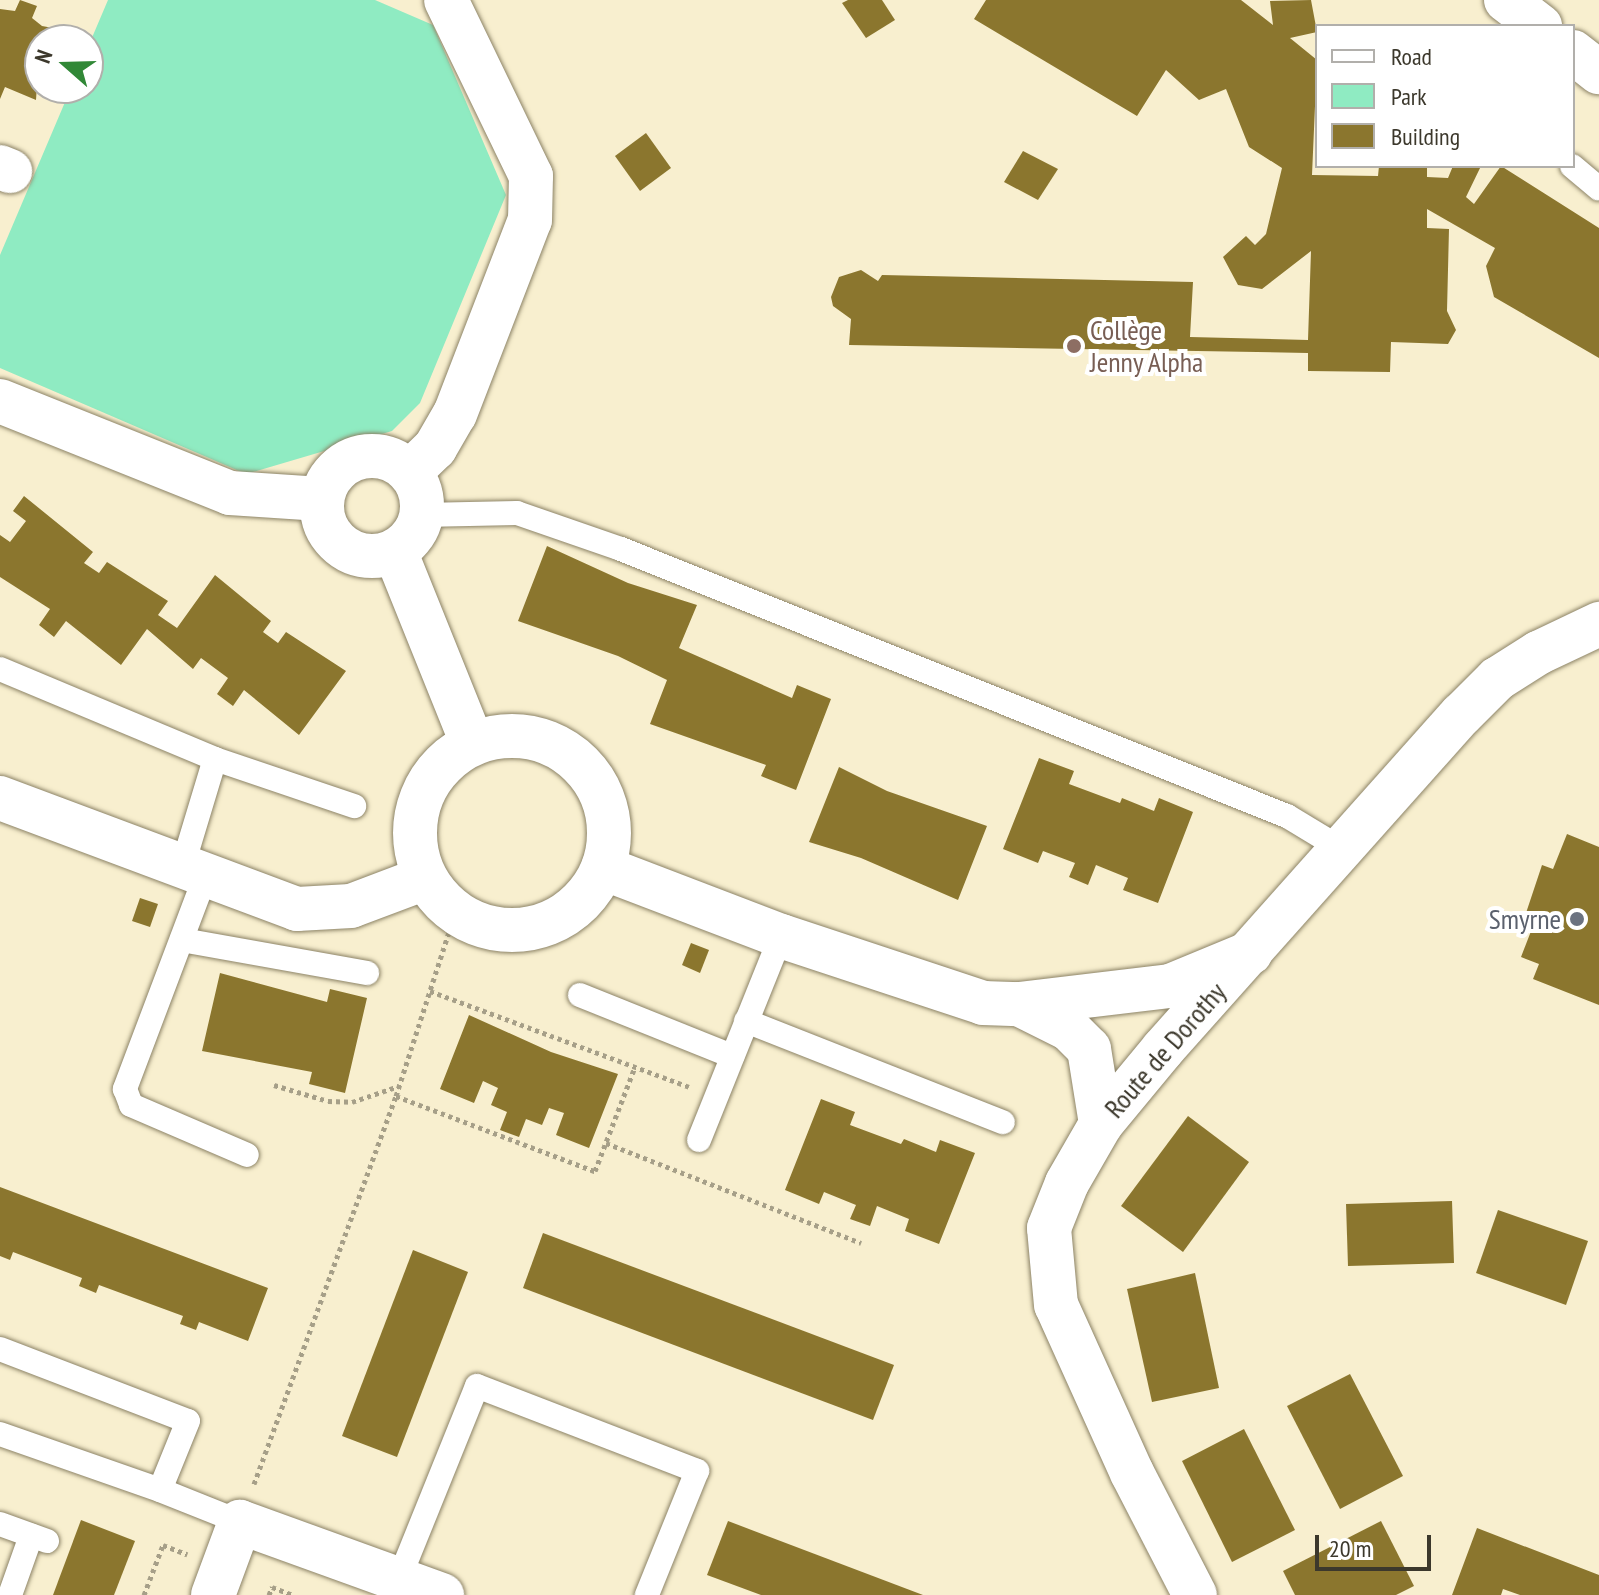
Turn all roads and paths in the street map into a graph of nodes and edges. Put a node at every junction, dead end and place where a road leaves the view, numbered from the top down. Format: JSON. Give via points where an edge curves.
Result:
{"nodes":[{"id":1,"x":446,"y":0,"type":"edge"},
{"id":2,"x":1575,"y":54,"type":"edge"},
{"id":3,"x":1599,"y":72,"type":"edge"},
{"id":4,"x":1574,"y":168,"type":"edge"},
{"id":5,"x":1599,"y":189,"type":"edge"},
{"id":6,"x":0,"y":401,"type":"edge"},
{"id":7,"x":410,"y":472,"type":"junction"},
{"id":8,"x":321,"y":499,"type":"junction"},
{"id":9,"x":421,"y":515,"type":"junction"},
{"id":10,"x":395,"y":551,"type":"junction"},
{"id":11,"x":1599,"y":624,"type":"edge"},
{"id":12,"x":0,"y":669,"type":"edge"},
{"id":13,"x":472,"y":743,"type":"junction"},
{"id":14,"x":215,"y":759,"type":"junction"},
{"id":15,"x":0,"y":798,"type":"edge"},
{"id":16,"x":354,"y":806,"type":"dead end"},
{"id":17,"x":1340,"y":848,"type":"junction"},
{"id":18,"x":603,"y":868,"type":"junction"},
{"id":19,"x":194,"y":873,"type":"junction"},
{"id":20,"x":425,"y":878,"type":"junction"},
{"id":21,"x":455,"y":913,"type":"junction"},
{"id":22,"x":781,"y":936,"type":"junction"},
{"id":23,"x":182,"y":940,"type":"junction"},
{"id":24,"x":1250,"y":953,"type":"junction"},
{"id":25,"x":367,"y":973,"type":"dead end"},
{"id":26,"x":430,"y":991,"type":"junction"},
{"id":27,"x":580,"y":995,"type":"dead end"},
{"id":28,"x":1019,"y":1004,"type":"junction"},
{"id":29,"x":746,"y":1021,"type":"junction"},
{"id":30,"x":732,"y":1056,"type":"junction"},
{"id":31,"x":635,"y":1067,"type":"junction"},
{"id":32,"x":274,"y":1085,"type":"dead end"},
{"id":33,"x":399,"y":1086,"type":"junction"},
{"id":34,"x":702,"y":1091,"type":"dead end"},
{"id":35,"x":396,"y":1096,"type":"junction"},
{"id":36,"x":1003,"y":1122,"type":"dead end"},
{"id":37,"x":1101,"y":1124,"type":"junction"},
{"id":38,"x":699,"y":1140,"type":"dead end"},
{"id":39,"x":606,"y":1143,"type":"junction"},
{"id":40,"x":247,"y":1155,"type":"dead end"},
{"id":41,"x":861,"y":1243,"type":"dead end"},
{"id":42,"x":0,"y":1349,"type":"edge"},
{"id":43,"x":0,"y":1434,"type":"edge"},
{"id":44,"x":160,"y":1490,"type":"junction"},
{"id":45,"x":240,"y":1522,"type":"junction"},
{"id":46,"x":0,"y":1524,"type":"edge"},
{"id":47,"x":399,"y":1579,"type":"junction"},
{"id":48,"x":10,"y":1595,"type":"edge"},
{"id":49,"x":213,"y":1595,"type":"edge"},
{"id":50,"x":269,"y":1595,"type":"edge"},
{"id":51,"x":293,"y":1595,"type":"edge"},
{"id":52,"x":442,"y":1595,"type":"edge"},
{"id":53,"x":647,"y":1595,"type":"edge"},
{"id":54,"x":1195,"y":1595,"type":"edge"}],
"edges":[{"from":1,"to":7,"type":"street","via":[[531,176],[530,220],[455,414],[435,448]]},
{"from":2,"to":3,"type":"street"},
{"from":4,"to":5,"type":"lane"},
{"from":6,"to":8,"type":"street","via":[[230,493]]},
{"from":7,"to":8,"type":"street","via":[[381,455],[350,460],[336,470]]},
{"from":7,"to":9,"type":"street","via":[[422,500]]},
{"from":8,"to":10,"type":"street","via":[[326,526],[342,548],[377,557]]},
{"from":9,"to":10,"type":"street","via":[[417,530]]},
{"from":9,"to":17,"type":"lane","via":[[517,513],[621,549],[1287,816]]},
{"from":10,"to":13,"type":"street"},
{"from":11,"to":17,"type":"street","name":"Route de Dorothy","via":[[1497,679]]},
{"from":12,"to":14,"type":"lane"},
{"from":13,"to":18,"type":"street","via":[[504,734],[537,737],[567,751],[591,774],[606,803],[611,835]]},
{"from":13,"to":20,"type":"street","via":[[445,761],[427,786],[416,816],[416,848]]},
{"from":14,"to":16,"type":"lane"},
{"from":14,"to":19,"type":"lane"},
{"from":15,"to":19,"type":"street"},
{"from":17,"to":24,"type":"street","name":"Route de Dorothy"},
{"from":18,"to":21,"type":"street","via":[[589,894],[567,914],[540,927],[511,931],[482,926]]},
{"from":18,"to":22,"type":"street"},
{"from":19,"to":20,"type":"street","via":[[297,909],[324,911]]},
{"from":19,"to":23,"type":"lane"},
{"from":20,"to":21,"type":"street"},
{"from":21,"to":26,"type":"path"},
{"from":22,"to":28,"type":"street","via":[[944,994]]},
{"from":22,"to":29,"type":"lane"},
{"from":23,"to":25,"type":"lane"},
{"from":23,"to":40,"type":"lane","via":[[125,1089],[131,1105]]},
{"from":24,"to":28,"type":"street","via":[[1170,986]]},
{"from":24,"to":37,"type":"street","name":"Route de Dorothy"},
{"from":26,"to":31,"type":"path"},
{"from":26,"to":33,"type":"path"},
{"from":27,"to":30,"type":"lane"},
{"from":28,"to":37,"type":"street","via":[[1069,1029],[1089,1049]]},
{"from":29,"to":30,"type":"lane"},
{"from":29,"to":36,"type":"lane"},
{"from":30,"to":38,"type":"lane"},
{"from":31,"to":34,"type":"path"},
{"from":31,"to":39,"type":"path"},
{"from":32,"to":33,"type":"path","via":[[328,1101],[352,1102]]},
{"from":33,"to":35,"type":"path"},
{"from":35,"to":39,"type":"path","via":[[595,1171]]},
{"from":35,"to":45,"type":"path"},
{"from":37,"to":54,"type":"street","name":"Route de Dorothy","via":[[1067,1183],[1049,1228],[1052,1283],[1090,1384]]},
{"from":39,"to":41,"type":"path"},
{"from":42,"to":44,"type":"lane","via":[[188,1421]]},
{"from":43,"to":44,"type":"lane"},
{"from":44,"to":45,"type":"lane"},
{"from":45,"to":47,"type":"street"},
{"from":45,"to":49,"type":"street"},
{"from":46,"to":48,"type":"lane","via":[[39,1538]]},
{"from":47,"to":52,"type":"street"},
{"from":47,"to":53,"type":"lane","via":[[477,1386],[697,1471]]},
{"from":50,"to":51,"type":"path","via":[[272,1587]]}]}
